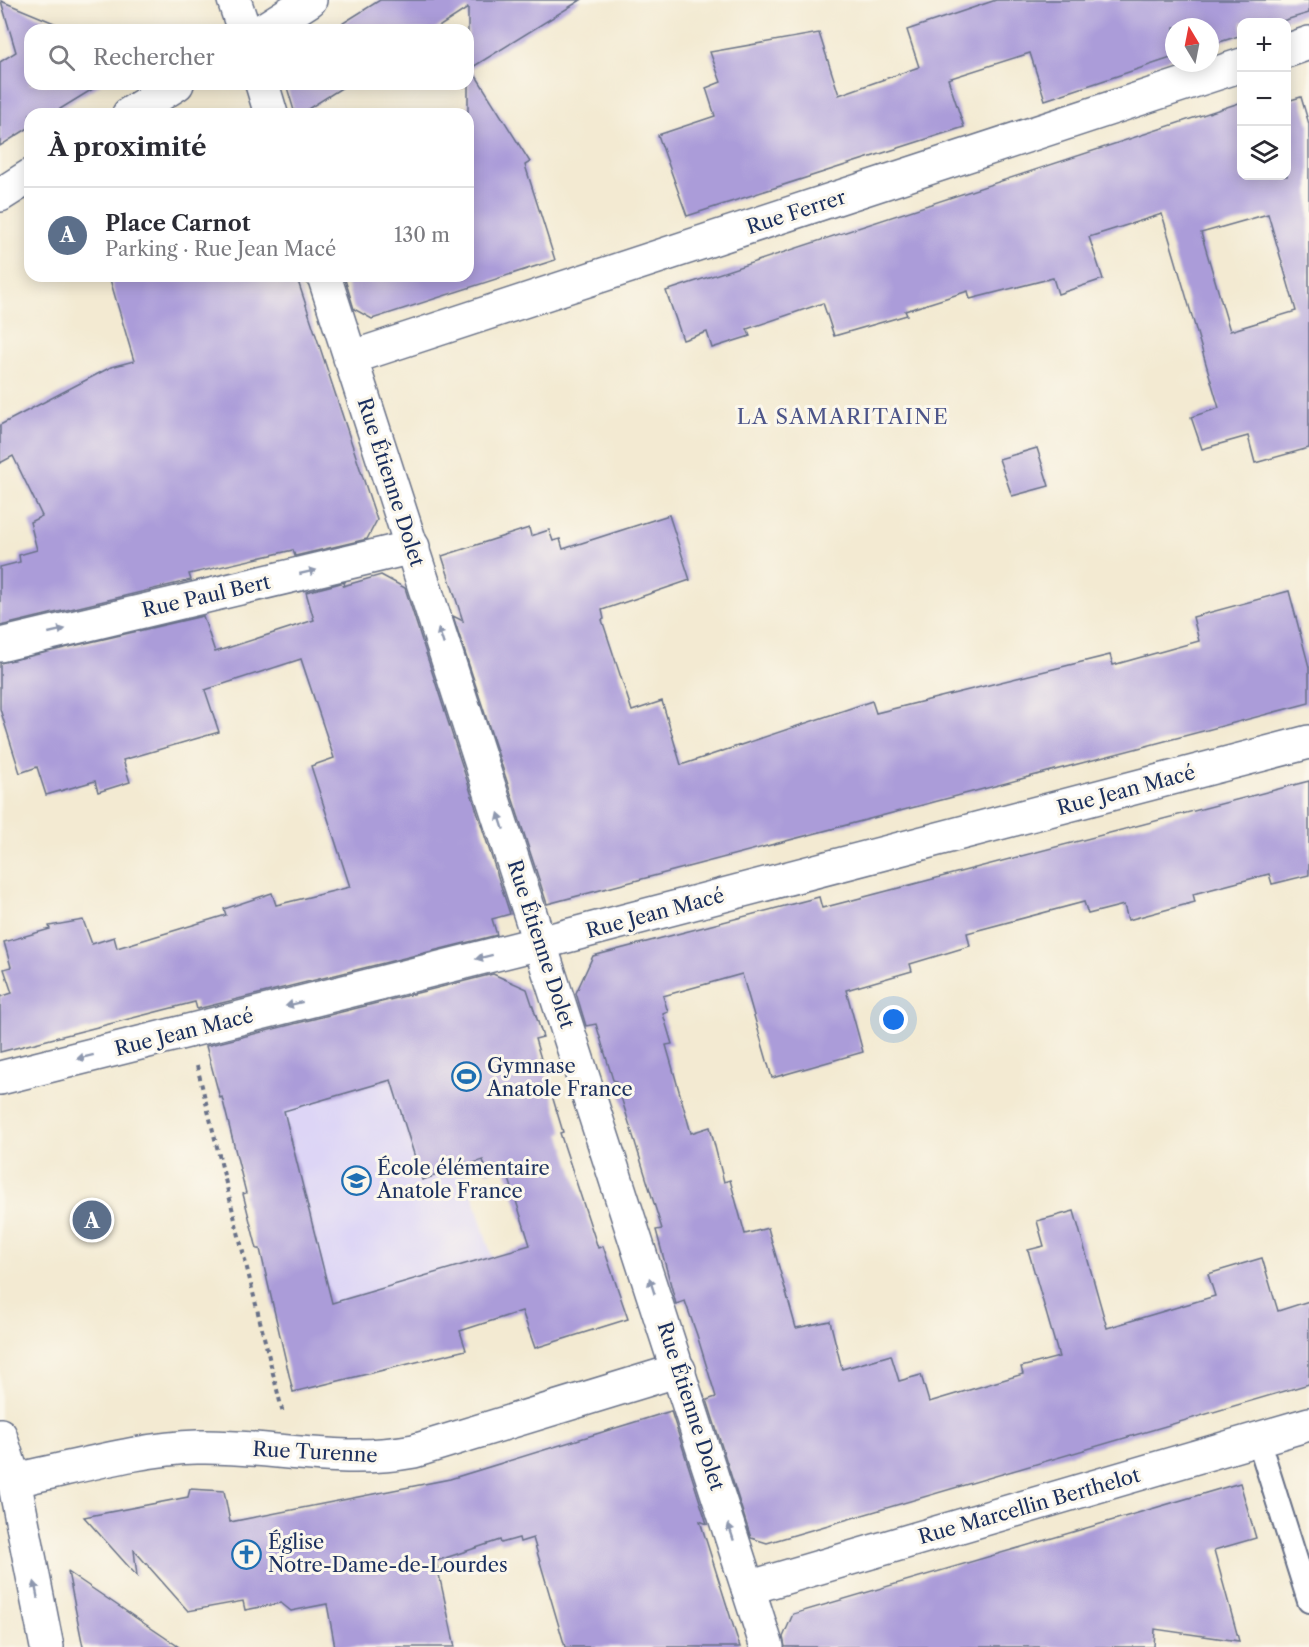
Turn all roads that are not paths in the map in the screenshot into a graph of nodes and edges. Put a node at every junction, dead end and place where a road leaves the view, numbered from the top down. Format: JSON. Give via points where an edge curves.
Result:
{"nodes":[{"id":1,"x":234,"y":0,"type":"edge"},
{"id":2,"x":310,"y":0,"type":"edge"},
{"id":3,"x":242,"y":24,"type":"edge"},
{"id":4,"x":272,"y":24,"type":"edge"},
{"id":5,"x":1309,"y":43,"type":"edge"},
{"id":6,"x":1291,"y":50,"type":"edge"},
{"id":7,"x":1237,"y":67,"type":"edge"},
{"id":8,"x":167,"y":90,"type":"edge"},
{"id":9,"x":264,"y":90,"type":"edge"},
{"id":10,"x":139,"y":108,"type":"edge"},
{"id":11,"x":269,"y":108,"type":"edge"},
{"id":12,"x":24,"y":180,"type":"edge"},
{"id":13,"x":0,"y":195,"type":"edge"},
{"id":14,"x":326,"y":282,"type":"edge"},
{"id":15,"x":350,"y":358,"type":"junction"},
{"id":16,"x":413,"y":548,"type":"junction"},
{"id":17,"x":0,"y":645,"type":"edge"},
{"id":18,"x":1309,"y":742,"type":"edge"},
{"id":19,"x":540,"y":943,"type":"junction"},
{"id":20,"x":0,"y":1078,"type":"edge"},
{"id":21,"x":679,"y":1370,"type":"junction"},
{"id":22,"x":1309,"y":1424,"type":"edge"},
{"id":23,"x":0,"y":1435,"type":"edge"},
{"id":24,"x":1258,"y":1439,"type":"junction"},
{"id":25,"x":14,"y":1480,"type":"junction"},
{"id":26,"x":748,"y":1588,"type":"junction"},
{"id":27,"x":1309,"y":1601,"type":"edge"},
{"id":28,"x":47,"y":1647,"type":"edge"},
{"id":29,"x":767,"y":1647,"type":"edge"}],
"edges":[{"from":1,"to":3,"type":"street"},
{"from":2,"to":4,"type":"street"},
{"from":5,"to":6,"type":"street"},
{"from":7,"to":15,"type":"street","name":"Rue Ferrer"},
{"from":8,"to":10,"type":"street"},
{"from":9,"to":11,"type":"street"},
{"from":12,"to":13,"type":"street"},
{"from":14,"to":15,"type":"street","name":"Rue Étienne Dolet"},
{"from":15,"to":16,"type":"street","name":"Rue Étienne Dolet"},
{"from":17,"to":16,"type":"street","name":"Rue Paul Bert","one_way":true},
{"from":19,"to":16,"type":"street","name":"Rue Étienne Dolet","one_way":true},
{"from":18,"to":19,"type":"street","name":"Rue Jean Macé"},
{"from":19,"to":20,"type":"street","name":"Rue Jean Macé","one_way":true},
{"from":21,"to":19,"type":"street","name":"Rue Étienne Dolet","one_way":true},
{"from":21,"to":25,"type":"street","name":"Rue Turenne","via":[[414,1452],[352,1458],[186,1447]]},
{"from":26,"to":21,"type":"street","name":"Rue Étienne Dolet","one_way":true},
{"from":22,"to":24,"type":"street","name":"Rue Marcellin Berthelot"},
{"from":23,"to":25,"type":"street"},
{"from":24,"to":26,"type":"street","name":"Rue Marcellin Berthelot"},
{"from":24,"to":27,"type":"lane"},
{"from":28,"to":25,"type":"street","one_way":true},
{"from":26,"to":29,"type":"street","name":"Rue Étienne Dolet"}]}
